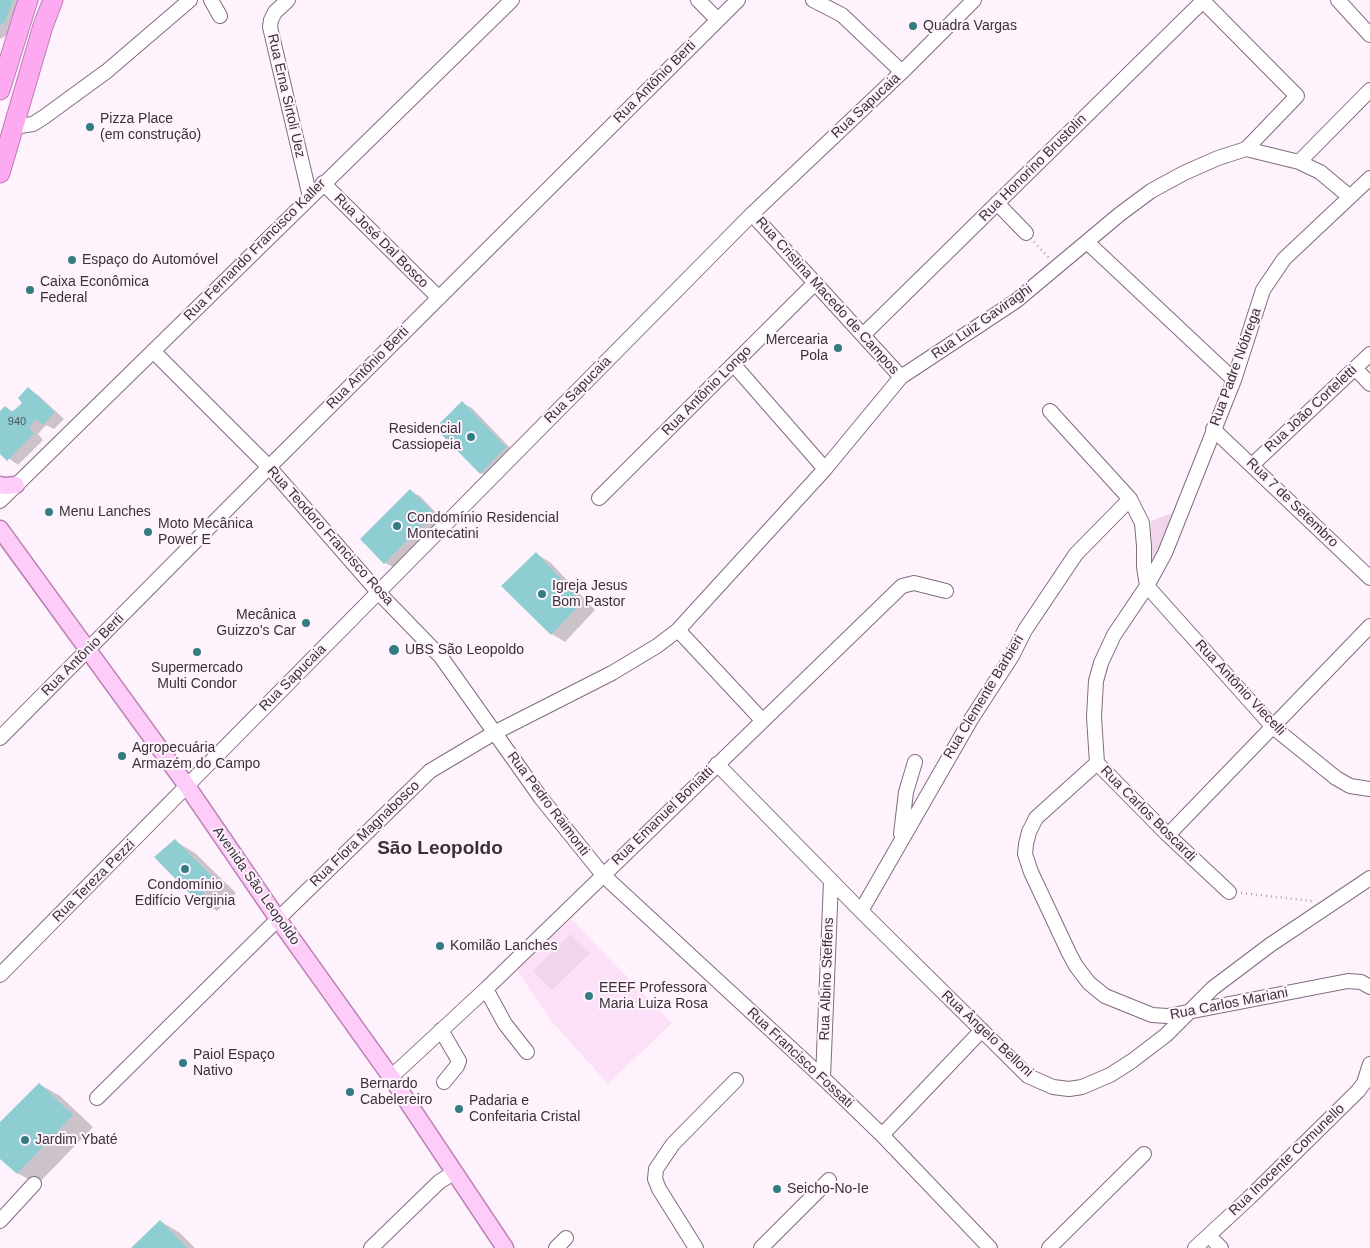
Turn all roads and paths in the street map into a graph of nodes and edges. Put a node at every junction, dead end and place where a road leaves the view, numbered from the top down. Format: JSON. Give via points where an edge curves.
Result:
{"nodes":[{"id":1,"x":28,"y":0,"type":"edge"},
{"id":2,"x":53,"y":0,"type":"edge"},
{"id":3,"x":190,"y":0,"type":"edge"},
{"id":4,"x":211,"y":0,"type":"edge"},
{"id":5,"x":288,"y":0,"type":"edge"},
{"id":6,"x":512,"y":0,"type":"edge"},
{"id":7,"x":698,"y":0,"type":"edge"},
{"id":8,"x":738,"y":0,"type":"edge"},
{"id":9,"x":813,"y":0,"type":"edge"},
{"id":10,"x":974,"y":0,"type":"edge"},
{"id":11,"x":1203,"y":0,"type":"edge"},
{"id":12,"x":1338,"y":0,"type":"edge"},
{"id":13,"x":220,"y":16,"type":"dead end"},
{"id":14,"x":718,"y":20,"type":"junction"},
{"id":15,"x":1370,"y":35,"type":"edge"},
{"id":16,"x":902,"y":72,"type":"junction"},
{"id":17,"x":0,"y":90,"type":"edge"},
{"id":18,"x":1370,"y":90,"type":"edge"},
{"id":19,"x":13,"y":127,"type":"junction"},
{"id":20,"x":1246,"y":149,"type":"junction"},
{"id":21,"x":1298,"y":162,"type":"junction"},
{"id":22,"x":0,"y":173,"type":"edge"},
{"id":23,"x":1370,"y":178,"type":"edge"},
{"id":24,"x":323,"y":183,"type":"junction"},
{"id":25,"x":310,"y":197,"type":"junction"},
{"id":26,"x":1350,"y":197,"type":"junction"},
{"id":27,"x":997,"y":203,"type":"junction"},
{"id":28,"x":752,"y":214,"type":"junction"},
{"id":29,"x":1026,"y":233,"type":"joint"},
{"id":30,"x":1087,"y":242,"type":"junction"},
{"id":31,"x":1056,"y":267,"type":"junction"},
{"id":32,"x":815,"y":283,"type":"junction"},
{"id":33,"x":439,"y":298,"type":"junction"},
{"id":34,"x":863,"y":335,"type":"junction"},
{"id":35,"x":153,"y":351,"type":"junction"},
{"id":36,"x":1370,"y":354,"type":"edge"},
{"id":37,"x":734,"y":365,"type":"junction"},
{"id":38,"x":1355,"y":368,"type":"junction"},
{"id":39,"x":902,"y":377,"type":"junction"},
{"id":40,"x":1234,"y":380,"type":"junction"},
{"id":41,"x":1370,"y":384,"type":"edge"},
{"id":42,"x":1050,"y":412,"type":"dead end"},
{"id":43,"x":1213,"y":429,"type":"junction"},
{"id":44,"x":1252,"y":465,"type":"junction"},
{"id":45,"x":269,"y":467,"type":"junction"},
{"id":46,"x":825,"y":469,"type":"junction"},
{"id":47,"x":8,"y":485,"type":"edge"},
{"id":48,"x":599,"y":498,"type":"dead end"},
{"id":49,"x":1130,"y":499,"type":"junction"},
{"id":50,"x":0,"y":501,"type":"edge"},
{"id":51,"x":0,"y":529,"type":"edge"},
{"id":52,"x":1370,"y":578,"type":"edge"},
{"id":53,"x":1147,"y":586,"type":"junction"},
{"id":54,"x":946,"y":591,"type":"dead end"},
{"id":55,"x":378,"y":592,"type":"junction"},
{"id":56,"x":1370,"y":626,"type":"edge"},
{"id":57,"x":678,"y":630,"type":"junction"},
{"id":58,"x":88,"y":650,"type":"junction"},
{"id":59,"x":762,"y":720,"type":"junction"},
{"id":60,"x":1273,"y":727,"type":"junction"},
{"id":61,"x":494,"y":733,"type":"junction"},
{"id":62,"x":0,"y":738,"type":"edge"},
{"id":63,"x":915,"y":762,"type":"dead end"},
{"id":64,"x":1097,"y":763,"type":"junction"},
{"id":65,"x":717,"y":764,"type":"junction"},
{"id":66,"x":187,"y":786,"type":"junction"},
{"id":67,"x":1370,"y":789,"type":"edge"},
{"id":68,"x":1168,"y":835,"type":"junction"},
{"id":69,"x":900,"y":840,"type":"junction"},
{"id":70,"x":603,"y":875,"type":"junction"},
{"id":71,"x":1370,"y":878,"type":"edge"},
{"id":72,"x":831,"y":881,"type":"junction"},
{"id":73,"x":1229,"y":892,"type":"joint"},
{"id":74,"x":1333,"y":903,"type":"junction"},
{"id":75,"x":861,"y":911,"type":"junction"},
{"id":76,"x":278,"y":919,"type":"junction"},
{"id":77,"x":0,"y":975,"type":"edge"},
{"id":78,"x":1370,"y":987,"type":"edge"},
{"id":79,"x":486,"y":988,"type":"junction"},
{"id":80,"x":1188,"y":1013,"type":"junction"},
{"id":81,"x":441,"y":1030,"type":"junction"},
{"id":82,"x":982,"y":1030,"type":"junction"},
{"id":83,"x":527,"y":1052,"type":"dead end"},
{"id":84,"x":1370,"y":1064,"type":"edge"},
{"id":85,"x":391,"y":1078,"type":"junction"},
{"id":86,"x":823,"y":1078,"type":"junction"},
{"id":87,"x":736,"y":1080,"type":"dead end"},
{"id":88,"x":444,"y":1082,"type":"dead end"},
{"id":89,"x":1367,"y":1086,"type":"edge"},
{"id":90,"x":97,"y":1098,"type":"dead end"},
{"id":91,"x":882,"y":1135,"type":"junction"},
{"id":92,"x":1144,"y":1154,"type":"dead end"},
{"id":93,"x":453,"y":1173,"type":"junction"},
{"id":94,"x":829,"y":1180,"type":"dead end"},
{"id":95,"x":34,"y":1184,"type":"dead end"},
{"id":96,"x":0,"y":1221,"type":"edge"},
{"id":97,"x":371,"y":1248,"type":"edge"},
{"id":98,"x":505,"y":1248,"type":"edge"},
{"id":99,"x":696,"y":1248,"type":"edge"},
{"id":100,"x":761,"y":1248,"type":"edge"},
{"id":101,"x":990,"y":1248,"type":"edge"},
{"id":102,"x":1049,"y":1248,"type":"edge"},
{"id":103,"x":1195,"y":1248,"type":"edge"}],
"edges":[{"from":1,"to":17,"type":"highway"},
{"from":2,"to":19,"type":"highway"},
{"from":3,"to":19,"type":"street","via":[[107,71],[44,117],[33,124]]},
{"from":4,"to":13,"type":"street"},
{"from":5,"to":25,"type":"street","name":"Rua Erna Sirtoli Uez","via":[[276,12],[270,27]]},
{"from":6,"to":24,"type":"street","name":"Rua Fernando Francisco Kaller"},
{"from":7,"to":14,"type":"street"},
{"from":8,"to":14,"type":"street","name":"Rua Antônio Berti"},
{"from":9,"to":16,"type":"street","via":[[842,15]]},
{"from":10,"to":16,"type":"street","name":"Rua Sapucaia"},
{"from":11,"to":20,"type":"street","via":[[1297,96]]},
{"from":11,"to":27,"type":"street","name":"Rua Honorino Brustolin"},
{"from":12,"to":15,"type":"street"},
{"from":14,"to":33,"type":"street","name":"Rua Antônio Berti"},
{"from":16,"to":28,"type":"street","name":"Rua Sapucaia"},
{"from":18,"to":21,"type":"street"},
{"from":19,"to":22,"type":"highway"},
{"from":20,"to":21,"type":"street"},
{"from":20,"to":30,"type":"street","name":"Rua Luiz Gaviraghi","via":[[1184,173],[1151,191]]},
{"from":21,"to":26,"type":"street","via":[[1320,172]]},
{"from":23,"to":26,"type":"street","name":"Rua Padre Nóbrega"},
{"from":24,"to":25,"type":"street","name":"Rua Fernando Francisco Kaller"},
{"from":24,"to":33,"type":"street","name":"Rua José Dal Bosco"},
{"from":25,"to":35,"type":"street","name":"Rua Fernando Francisco Kaller"},
{"from":26,"to":40,"type":"street","name":"Rua Padre Nóbrega","via":[[1284,260],[1263,290]]},
{"from":27,"to":29,"type":"street"},
{"from":27,"to":34,"type":"street","name":"Rua Honorino Brustolin"},
{"from":28,"to":32,"type":"street","name":"Rua Cristina Macedo de Campos"},
{"from":28,"to":55,"type":"street","name":"Rua Sapucaia"},
{"from":29,"to":31,"type":"path"},
{"from":30,"to":31,"type":"street","name":"Rua Luiz Gaviraghi"},
{"from":30,"to":40,"type":"street"},
{"from":31,"to":39,"type":"street","name":"Rua Luiz Gaviraghi","via":[[996,315]]},
{"from":32,"to":34,"type":"street","name":"Rua Cristina Macedo de Campos"},
{"from":32,"to":37,"type":"street","name":"Rua Antônio Longo"},
{"from":33,"to":45,"type":"street","name":"Rua Antônio Berti"},
{"from":34,"to":39,"type":"street","name":"Rua Cristina Macedo de Campos"},
{"from":35,"to":45,"type":"street","name":"Rua Teodoro Francisco Rosa"},
{"from":35,"to":47,"type":"street","name":"Rua Fernando Francisco Kaller"},
{"from":36,"to":38,"type":"street","name":"Rua João Corteletti"},
{"from":37,"to":46,"type":"street"},
{"from":37,"to":48,"type":"street","name":"Rua Antônio Longo"},
{"from":38,"to":41,"type":"street"},
{"from":38,"to":44,"type":"street","name":"Rua João Corteletti"},
{"from":39,"to":46,"type":"street","name":"Rua Luiz Gaviraghi"},
{"from":40,"to":43,"type":"street","name":"Rua Padre Nóbrega"},
{"from":42,"to":49,"type":"street"},
{"from":43,"to":44,"type":"street","name":"Rua 7 de Setembro"},
{"from":43,"to":53,"type":"street","name":"Rua Padre Nóbrega","via":[[1165,553]]},
{"from":44,"to":52,"type":"street","name":"Rua 7 de Setembro"},
{"from":45,"to":55,"type":"street","name":"Rua Teodoro Francisco Rosa"},
{"from":45,"to":58,"type":"street","name":"Rua Antônio Berti"},
{"from":46,"to":57,"type":"street","name":"Rua Luiz Gaviraghi"},
{"from":47,"to":50,"type":"street","name":"Rua Fernando Francisco Kaller"},
{"from":49,"to":53,"type":"street","via":[[1142,523]]},
{"from":49,"to":69,"type":"street","name":"Rua Clemente Barbieri","via":[[1076,554],[1030,622]]},
{"from":51,"to":58,"type":"main road","name":"Avenida São Leopoldo"},
{"from":53,"to":60,"type":"street","name":"Rua Antônio Viecelli"},
{"from":53,"to":64,"type":"street","name":"Rua Carlos Boscardi","via":[[1114,635],[1101,663],[1096,681],[1094,718]]},
{"from":54,"to":59,"type":"street","name":"Rua Emanuel Boniatti","via":[[914,583],[902,586]]},
{"from":55,"to":61,"type":"street","name":"Rua Teodoro Francisco Rosa","via":[[441,658]]},
{"from":55,"to":66,"type":"street","name":"Rua Sapucaia"},
{"from":56,"to":60,"type":"street"},
{"from":57,"to":59,"type":"street"},
{"from":57,"to":61,"type":"street","name":"Rua Flora Magnabosco","via":[[612,673]]},
{"from":58,"to":62,"type":"street","name":"Rua Antônio Berti"},
{"from":58,"to":66,"type":"main road","name":"Avenida São Leopoldo"},
{"from":59,"to":65,"type":"street","name":"Rua Emanuel Boniatti"},
{"from":60,"to":67,"type":"street","name":"Rua Antônio Viecelli","via":[[1336,778],[1350,786]]},
{"from":60,"to":68,"type":"street"},
{"from":61,"to":70,"type":"street","name":"Rua Pedro Raimonti"},
{"from":61,"to":76,"type":"street","name":"Rua Flora Magnabosco","via":[[430,771]]},
{"from":63,"to":69,"type":"street","via":[[906,792]]},
{"from":64,"to":68,"type":"street","name":"Rua Carlos Boscardi"},
{"from":64,"to":80,"type":"street","name":"Rua Carlos Mariani","via":[[1036,818],[1026,844],[1030,872],[1069,953],[1089,983],[1105,996],[1152,1015]]},
{"from":65,"to":70,"type":"street","name":"Rua Emanuel Boniatti"},
{"from":65,"to":72,"type":"street","name":"Rua Ângelo Belloni"},
{"from":66,"to":76,"type":"main road","name":"Avenida São Leopoldo"},
{"from":66,"to":77,"type":"street","name":"Rua Tereza Pezzi"},
{"from":68,"to":73,"type":"street","name":"Rua Carlos Boscardi"},
{"from":69,"to":75,"type":"street","name":"Rua Clemente Barbieri"},
{"from":70,"to":79,"type":"street","name":"Rua Emanuel Boniatti"},
{"from":70,"to":86,"type":"street","name":"Rua Francisco Fossati"},
{"from":71,"to":74,"type":"street","name":"Rua Ângelo Belloni"},
{"from":72,"to":75,"type":"street","name":"Rua Ângelo Belloni"},
{"from":72,"to":86,"type":"street","name":"Rua Albino Steffens"},
{"from":73,"to":74,"type":"path"},
{"from":74,"to":80,"type":"street","name":"Rua Ângelo Belloni","via":[[1213,988]]},
{"from":75,"to":82,"type":"street","name":"Rua Ângelo Belloni"},
{"from":76,"to":85,"type":"main road","name":"Avenida São Leopoldo"},
{"from":76,"to":90,"type":"street","name":"Rua Flora Magnabosco"},
{"from":78,"to":80,"type":"street","name":"Rua Carlos Mariani","via":[[1348,981]]},
{"from":79,"to":81,"type":"street","name":"Rua Emanuel Boniatti"},
{"from":79,"to":83,"type":"street","via":[[505,1024]]},
{"from":80,"to":82,"type":"street","name":"Rua Ângelo Belloni","via":[[1132,1061],[1110,1075],[1069,1089],[1053,1087],[1028,1076]]},
{"from":81,"to":85,"type":"street","name":"Rua Emanuel Boniatti"},
{"from":81,"to":88,"type":"street","via":[[459,1061]]},
{"from":82,"to":91,"type":"street"},
{"from":84,"to":89,"type":"street","name":"Rua Inocente Comunello"},
{"from":85,"to":93,"type":"main road","name":"Avenida São Leopoldo"},
{"from":86,"to":91,"type":"street","name":"Rua Francisco Fossati"},
{"from":87,"to":99,"type":"street","via":[[673,1144],[656,1169],[658,1189]]},
{"from":89,"to":103,"type":"street","name":"Rua Inocente Comunello","via":[[1358,1091]]},
{"from":91,"to":101,"type":"street","name":"Rua Francisco Fossati"},
{"from":92,"to":102,"type":"street"},
{"from":93,"to":97,"type":"street","via":[[439,1182]]},
{"from":93,"to":98,"type":"main road","name":"Avenida São Leopoldo"},
{"from":94,"to":100,"type":"street"},
{"from":95,"to":96,"type":"street"}]}
